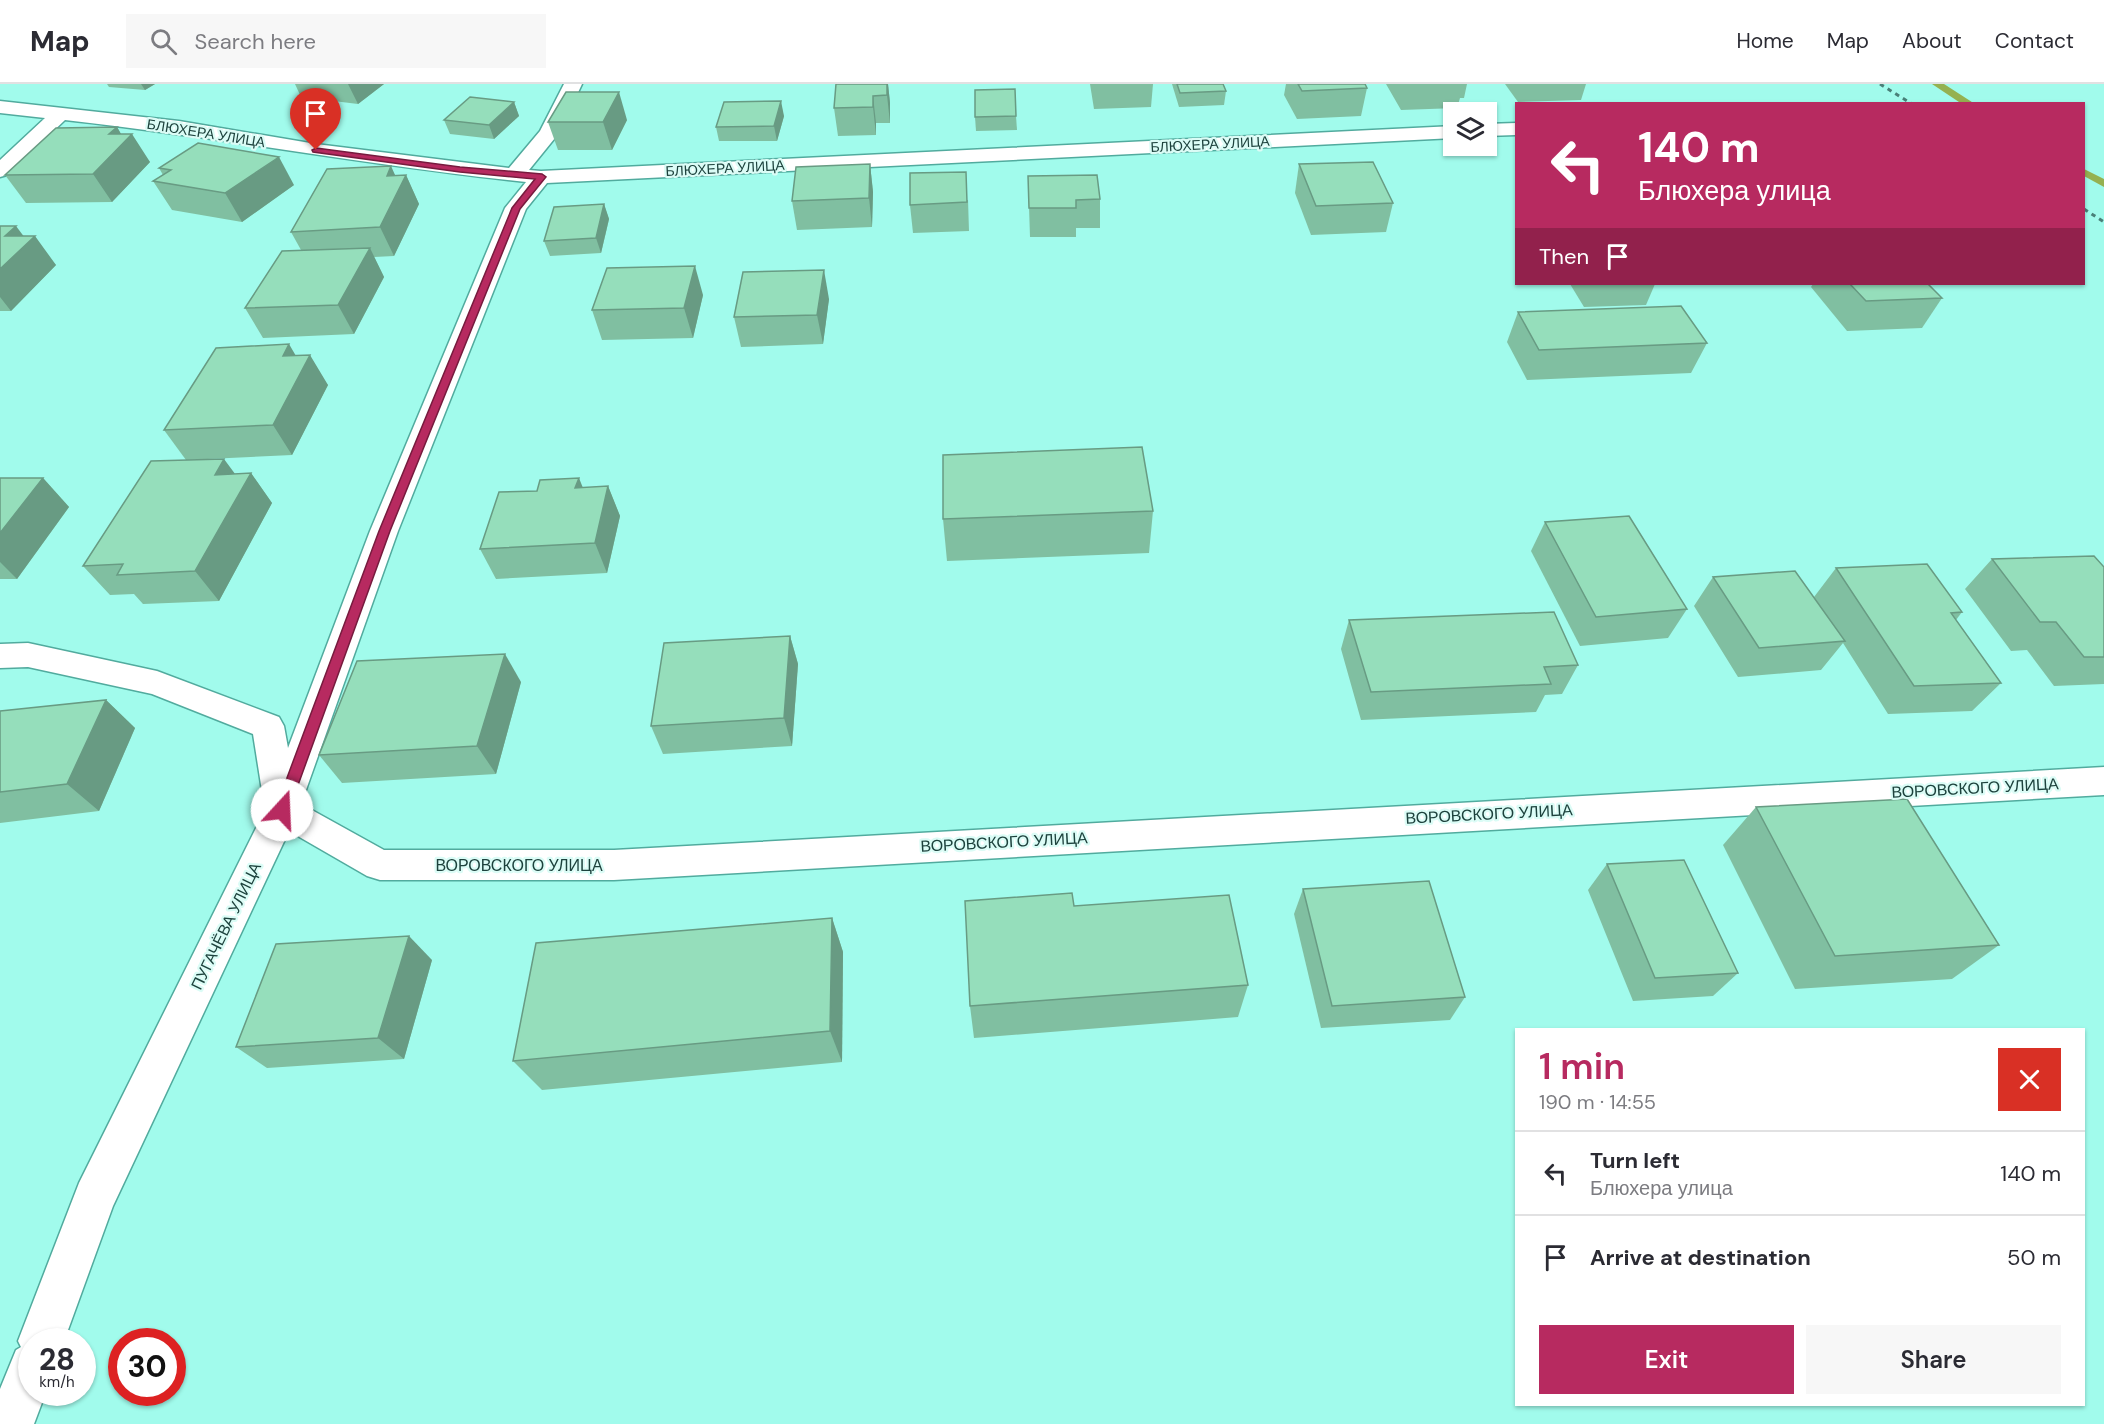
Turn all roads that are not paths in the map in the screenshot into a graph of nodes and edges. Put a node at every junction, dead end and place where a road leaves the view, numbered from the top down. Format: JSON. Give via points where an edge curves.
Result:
{"nodes":[{"id":1,"x":573,"y":84,"type":"edge"},
{"id":2,"x":0,"y":107,"type":"edge"},
{"id":3,"x":59,"y":115,"type":"junction"},
{"id":4,"x":1515,"y":129,"type":"edge"},
{"id":5,"x":1497,"y":130,"type":"edge"},
{"id":6,"x":1443,"y":133,"type":"edge"},
{"id":7,"x":0,"y":171,"type":"edge"},
{"id":8,"x":528,"y":175,"type":"junction"},
{"id":9,"x":0,"y":656,"type":"edge"},
{"id":10,"x":2104,"y":781,"type":"edge"},
{"id":11,"x":282,"y":810,"type":"junction"},
{"id":12,"x":46,"y":1328,"type":"edge"},
{"id":13,"x":18,"y":1403,"type":"edge"},
{"id":14,"x":10,"y":1424,"type":"edge"}],
"edges":[{"from":1,"to":8,"type":"street","name":"ПУГАЧЁВА УЛИЦА"},
{"from":2,"to":3,"type":"street","name":"БЛЮХЕРА УЛИЦА"},
{"from":3,"to":7,"type":"street"},
{"from":3,"to":8,"type":"street","name":"БЛЮХЕРА УЛИЦА","via":[[179,127],[316,150]]},
{"from":4,"to":5,"type":"street"},
{"from":6,"to":8,"type":"street","name":"БЛЮХЕРА УЛИЦА"},
{"from":8,"to":11,"type":"street","name":"ПУГАЧЁВА УЛИЦА","via":[[384,531]]},
{"from":9,"to":11,"type":"street","via":[[28,655],[157,683],[268,726]]},
{"from":10,"to":11,"type":"street","name":"ВОРОВСКОГО УЛИЦА","via":[[614,865],[380,865]]},
{"from":11,"to":12,"type":"street","name":"ПУГАЧЁВА УЛИЦА","via":[[94,1198]]},
{"from":13,"to":14,"type":"street"}]}
